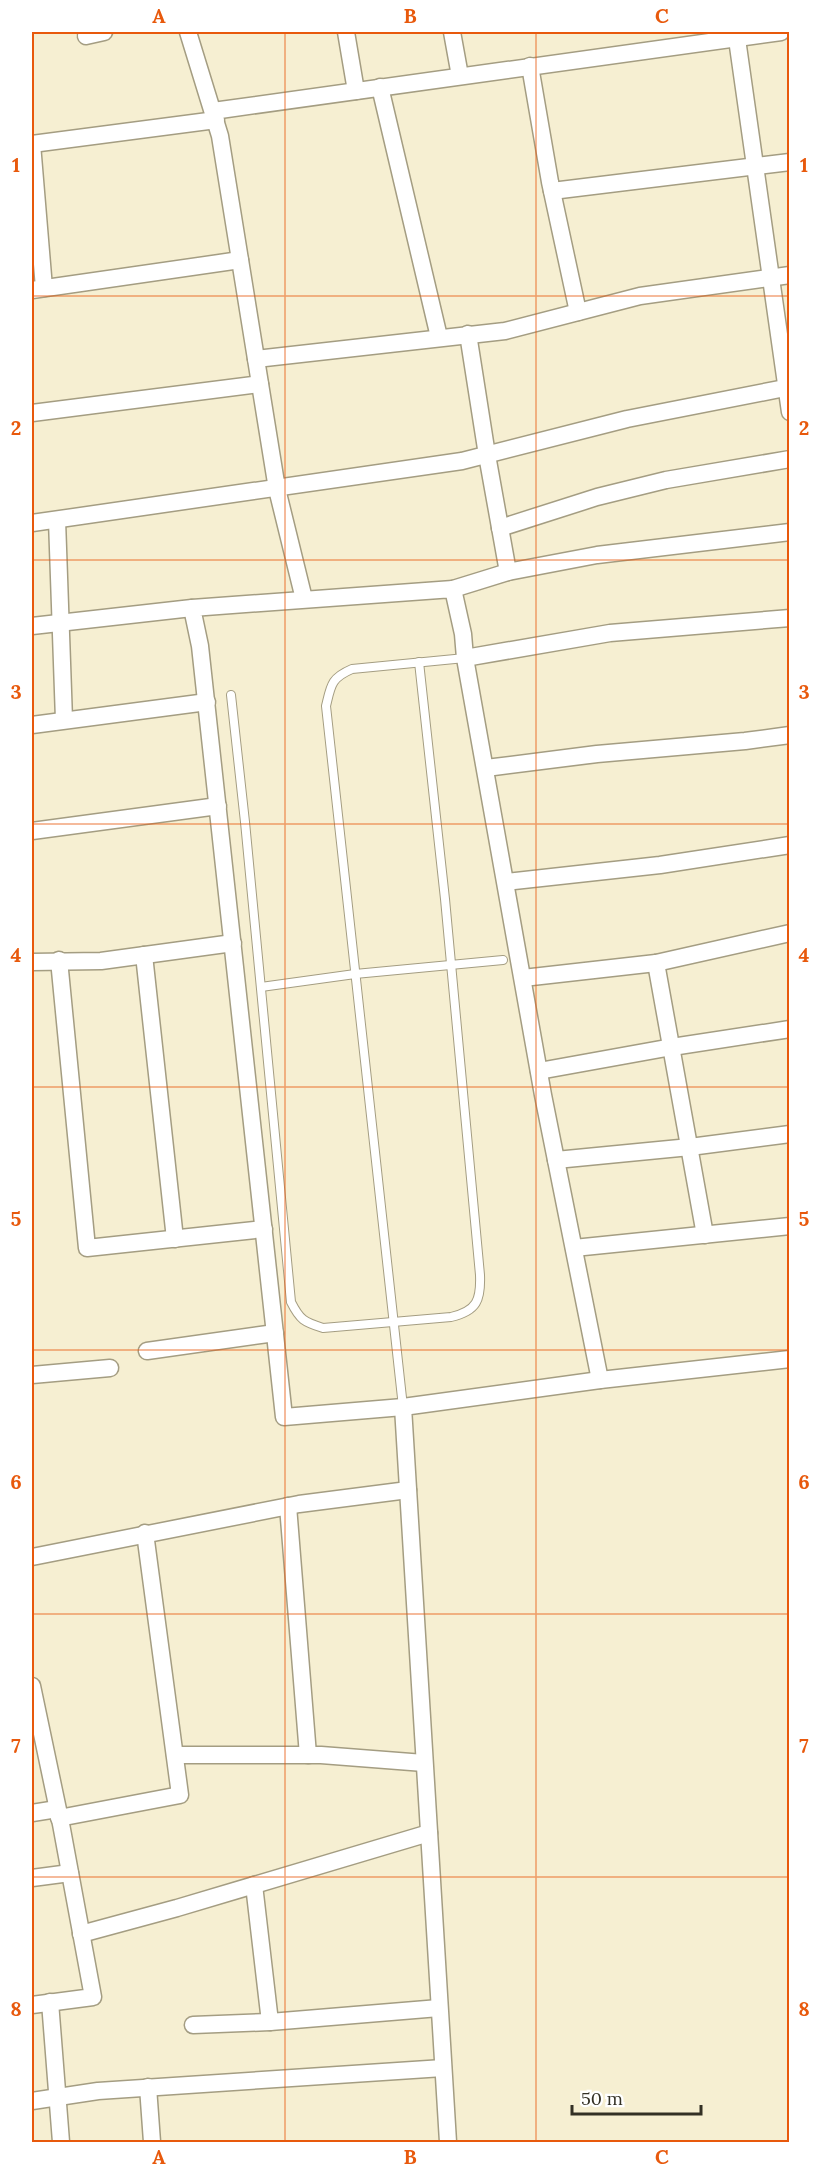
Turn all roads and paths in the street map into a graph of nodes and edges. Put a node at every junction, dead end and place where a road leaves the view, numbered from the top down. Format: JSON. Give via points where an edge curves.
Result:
{"nodes":[{"id":1,"x":104,"y":32,"type":"edge"},
{"id":2,"x":188,"y":32,"type":"edge"},
{"id":3,"x":346,"y":32,"type":"edge"},
{"id":4,"x":452,"y":32,"type":"edge"},
{"id":5,"x":781,"y":32,"type":"edge"},
{"id":6,"x":736,"y":35,"type":"edge"},
{"id":7,"x":86,"y":36,"type":"dead end"},
{"id":8,"x":530,"y":66,"type":"junction"},
{"id":9,"x":460,"y":76,"type":"junction"},
{"id":10,"x":380,"y":87,"type":"junction"},
{"id":11,"x":357,"y":91,"type":"junction"},
{"id":12,"x":214,"y":116,"type":"junction"},
{"id":13,"x":32,"y":144,"type":"edge"},
{"id":14,"x":789,"y":162,"type":"edge"},
{"id":15,"x":756,"y":165,"type":"junction"},
{"id":16,"x":552,"y":191,"type":"junction"},
{"id":17,"x":240,"y":260,"type":"junction"},
{"id":18,"x":789,"y":275,"type":"edge"},
{"id":19,"x":769,"y":278,"type":"junction"},
{"id":20,"x":38,"y":289,"type":"edge"},
{"id":21,"x":578,"y":312,"type":"junction"},
{"id":22,"x":468,"y":334,"type":"junction"},
{"id":23,"x":439,"y":337,"type":"junction"},
{"id":24,"x":256,"y":359,"type":"junction"},
{"id":25,"x":260,"y":384,"type":"junction"},
{"id":26,"x":788,"y":387,"type":"edge"},
{"id":27,"x":789,"y":412,"type":"edge"},
{"id":28,"x":32,"y":413,"type":"edge"},
{"id":29,"x":487,"y":455,"type":"junction"},
{"id":30,"x":789,"y":459,"type":"edge"},
{"id":31,"x":277,"y":489,"type":"junction"},
{"id":32,"x":57,"y":520,"type":"junction"},
{"id":33,"x":32,"y":523,"type":"edge"},
{"id":34,"x":500,"y":528,"type":"junction"},
{"id":35,"x":789,"y":532,"type":"edge"},
{"id":36,"x":508,"y":572,"type":"junction"},
{"id":37,"x":453,"y":589,"type":"junction"},
{"id":38,"x":304,"y":599,"type":"junction"},
{"id":39,"x":192,"y":608,"type":"junction"},
{"id":40,"x":789,"y":618,"type":"edge"},
{"id":41,"x":61,"y":623,"type":"junction"},
{"id":42,"x":32,"y":626,"type":"edge"},
{"id":43,"x":465,"y":658,"type":"junction"},
{"id":44,"x":419,"y":662,"type":"junction"},
{"id":45,"x":231,"y":695,"type":"dead end"},
{"id":46,"x":207,"y":702,"type":"junction"},
{"id":47,"x":64,"y":720,"type":"junction"},
{"id":48,"x":32,"y":724,"type":"edge"},
{"id":49,"x":789,"y":735,"type":"edge"},
{"id":50,"x":486,"y":768,"type":"junction"},
{"id":51,"x":218,"y":806,"type":"junction"},
{"id":52,"x":32,"y":831,"type":"edge"},
{"id":53,"x":789,"y":845,"type":"edge"},
{"id":54,"x":506,"y":882,"type":"junction"},
{"id":55,"x":789,"y":933,"type":"edge"},
{"id":56,"x":233,"y":943,"type":"junction"},
{"id":57,"x":144,"y":955,"type":"junction"},
{"id":58,"x":59,"y":960,"type":"junction"},
{"id":59,"x":503,"y":960,"type":"dead end"},
{"id":60,"x":32,"y":962,"type":"edge"},
{"id":61,"x":657,"y":963,"type":"junction"},
{"id":62,"x":451,"y":965,"type":"junction"},
{"id":63,"x":355,"y":974,"type":"junction"},
{"id":64,"x":523,"y":978,"type":"junction"},
{"id":65,"x":261,"y":987,"type":"junction"},
{"id":66,"x":789,"y":1029,"type":"edge"},
{"id":67,"x":672,"y":1047,"type":"junction"},
{"id":68,"x":540,"y":1071,"type":"junction"},
{"id":69,"x":789,"y":1134,"type":"edge"},
{"id":70,"x":690,"y":1147,"type":"junction"},
{"id":71,"x":556,"y":1160,"type":"junction"},
{"id":72,"x":789,"y":1226,"type":"edge"},
{"id":73,"x":264,"y":1229,"type":"junction"},
{"id":74,"x":705,"y":1235,"type":"junction"},
{"id":75,"x":175,"y":1239,"type":"junction"},
{"id":76,"x":574,"y":1248,"type":"junction"},
{"id":77,"x":393,"y":1321,"type":"junction"},
{"id":78,"x":275,"y":1333,"type":"junction"},
{"id":79,"x":147,"y":1351,"type":"dead end"},
{"id":80,"x":789,"y":1359,"type":"edge"},
{"id":81,"x":110,"y":1368,"type":"dead end"},
{"id":82,"x":32,"y":1375,"type":"edge"},
{"id":83,"x":600,"y":1380,"type":"junction"},
{"id":84,"x":403,"y":1407,"type":"junction"},
{"id":85,"x":408,"y":1490,"type":"junction"},
{"id":86,"x":288,"y":1506,"type":"junction"},
{"id":87,"x":145,"y":1533,"type":"junction"},
{"id":88,"x":32,"y":1557,"type":"edge"},
{"id":89,"x":32,"y":1686,"type":"edge"},
{"id":90,"x":175,"y":1755,"type":"junction"},
{"id":91,"x":308,"y":1755,"type":"junction"},
{"id":92,"x":424,"y":1763,"type":"junction"},
{"id":93,"x":32,"y":1814,"type":"edge"},
{"id":94,"x":58,"y":1814,"type":"junction"},
{"id":95,"x":429,"y":1833,"type":"junction"},
{"id":96,"x":70,"y":1873,"type":"junction"},
{"id":97,"x":32,"y":1878,"type":"edge"},
{"id":98,"x":254,"y":1885,"type":"junction"},
{"id":99,"x":81,"y":1934,"type":"junction"},
{"id":100,"x":50,"y":2002,"type":"junction"},
{"id":101,"x":32,"y":2005,"type":"edge"},
{"id":102,"x":439,"y":2008,"type":"junction"},
{"id":103,"x":270,"y":2022,"type":"junction"},
{"id":104,"x":193,"y":2025,"type":"dead end"},
{"id":105,"x":443,"y":2068,"type":"junction"},
{"id":106,"x":148,"y":2088,"type":"junction"},
{"id":107,"x":58,"y":2097,"type":"junction"},
{"id":108,"x":32,"y":2101,"type":"edge"},
{"id":109,"x":62,"y":2142,"type":"edge"},
{"id":110,"x":152,"y":2142,"type":"edge"},
{"id":111,"x":448,"y":2142,"type":"edge"}],
"edges":[{"from":1,"to":7,"type":"street"},
{"from":2,"to":12,"type":"street"},
{"from":3,"to":11,"type":"street"},
{"from":4,"to":9,"type":"street"},
{"from":5,"to":6,"type":"street"},
{"from":6,"to":8,"type":"street"},
{"from":6,"to":15,"type":"street"},
{"from":8,"to":9,"type":"street"},
{"from":8,"to":16,"type":"street"},
{"from":9,"to":10,"type":"street"},
{"from":10,"to":11,"type":"street"},
{"from":10,"to":23,"type":"street"},
{"from":11,"to":12,"type":"street"},
{"from":12,"to":13,"type":"street"},
{"from":12,"to":17,"type":"street"},
{"from":13,"to":20,"type":"street"},
{"from":14,"to":15,"type":"street"},
{"from":15,"to":16,"type":"street"},
{"from":15,"to":19,"type":"street"},
{"from":16,"to":21,"type":"street"},
{"from":17,"to":20,"type":"street"},
{"from":17,"to":24,"type":"street"},
{"from":18,"to":19,"type":"street"},
{"from":19,"to":21,"type":"street","via":[[640,296]]},
{"from":19,"to":26,"type":"street"},
{"from":21,"to":22,"type":"street","via":[[505,331]]},
{"from":22,"to":23,"type":"street"},
{"from":22,"to":29,"type":"street"},
{"from":23,"to":24,"type":"street"},
{"from":24,"to":25,"type":"street"},
{"from":25,"to":28,"type":"street"},
{"from":25,"to":31,"type":"street"},
{"from":26,"to":27,"type":"street"},
{"from":26,"to":29,"type":"street","via":[[627,419]]},
{"from":29,"to":31,"type":"street"},
{"from":29,"to":34,"type":"street"},
{"from":30,"to":34,"type":"street","via":[[666,480]]},
{"from":31,"to":32,"type":"street"},
{"from":31,"to":38,"type":"street"},
{"from":32,"to":33,"type":"street"},
{"from":32,"to":41,"type":"street"},
{"from":34,"to":36,"type":"street"},
{"from":35,"to":36,"type":"street","via":[[597,555]]},
{"from":36,"to":37,"type":"street"},
{"from":37,"to":38,"type":"street"},
{"from":37,"to":43,"type":"street"},
{"from":38,"to":39,"type":"street"},
{"from":39,"to":41,"type":"street"},
{"from":39,"to":46,"type":"street"},
{"from":40,"to":43,"type":"street","via":[[610,633]]},
{"from":41,"to":42,"type":"street"},
{"from":41,"to":47,"type":"street"},
{"from":43,"to":44,"type":"lane"},
{"from":43,"to":50,"type":"street"},
{"from":44,"to":62,"type":"lane"},
{"from":44,"to":63,"type":"lane","via":[[352,669],[338,675],[330,689],[327,706]]},
{"from":45,"to":65,"type":"lane"},
{"from":46,"to":47,"type":"street"},
{"from":46,"to":51,"type":"street"},
{"from":47,"to":48,"type":"street"},
{"from":49,"to":50,"type":"street"},
{"from":50,"to":54,"type":"street"},
{"from":51,"to":52,"type":"street"},
{"from":51,"to":56,"type":"street"},
{"from":53,"to":54,"type":"street","via":[[660,865]]},
{"from":54,"to":64,"type":"street"},
{"from":55,"to":61,"type":"street"},
{"from":56,"to":57,"type":"street"},
{"from":56,"to":73,"type":"street"},
{"from":57,"to":58,"type":"street","via":[[101,961]]},
{"from":57,"to":75,"type":"street"},
{"from":58,"to":60,"type":"street"},
{"from":58,"to":75,"type":"street","via":[[87,1248]]},
{"from":59,"to":62,"type":"lane"},
{"from":61,"to":64,"type":"street"},
{"from":61,"to":67,"type":"street"},
{"from":62,"to":63,"type":"lane"},
{"from":62,"to":77,"type":"lane","via":[[480,1291],[478,1301],[463,1314]]},
{"from":63,"to":65,"type":"lane"},
{"from":63,"to":77,"type":"lane"},
{"from":64,"to":68,"type":"street"},
{"from":65,"to":77,"type":"lane","via":[[291,1302],[299,1318],[323,1328]]},
{"from":66,"to":67,"type":"street"},
{"from":67,"to":68,"type":"street"},
{"from":67,"to":70,"type":"street"},
{"from":68,"to":71,"type":"street"},
{"from":69,"to":70,"type":"street"},
{"from":70,"to":71,"type":"street"},
{"from":70,"to":74,"type":"street"},
{"from":71,"to":76,"type":"street"},
{"from":72,"to":74,"type":"street"},
{"from":73,"to":75,"type":"street"},
{"from":73,"to":78,"type":"street"},
{"from":74,"to":76,"type":"street"},
{"from":76,"to":83,"type":"street"},
{"from":77,"to":84,"type":"lane"},
{"from":78,"to":79,"type":"street"},
{"from":78,"to":84,"type":"street","via":[[284,1417]]},
{"from":80,"to":83,"type":"street"},
{"from":81,"to":82,"type":"street"},
{"from":83,"to":84,"type":"street"},
{"from":84,"to":85,"type":"street"},
{"from":85,"to":86,"type":"street"},
{"from":85,"to":92,"type":"street"},
{"from":86,"to":87,"type":"street"},
{"from":86,"to":91,"type":"street"},
{"from":87,"to":88,"type":"street"},
{"from":87,"to":90,"type":"street"},
{"from":89,"to":94,"type":"street"},
{"from":90,"to":91,"type":"street"},
{"from":90,"to":94,"type":"street","via":[[180,1795]]},
{"from":91,"to":92,"type":"street"},
{"from":92,"to":95,"type":"street"},
{"from":93,"to":94,"type":"street"},
{"from":94,"to":96,"type":"street"},
{"from":95,"to":98,"type":"street"},
{"from":95,"to":102,"type":"street"},
{"from":96,"to":97,"type":"street"},
{"from":96,"to":99,"type":"street"},
{"from":98,"to":99,"type":"street"},
{"from":98,"to":103,"type":"street"},
{"from":99,"to":100,"type":"street","via":[[93,1997]]},
{"from":100,"to":101,"type":"street"},
{"from":100,"to":107,"type":"street"},
{"from":102,"to":103,"type":"street"},
{"from":102,"to":105,"type":"street"},
{"from":103,"to":104,"type":"street"},
{"from":105,"to":106,"type":"street"},
{"from":105,"to":111,"type":"street"},
{"from":106,"to":107,"type":"street"},
{"from":106,"to":110,"type":"street"},
{"from":107,"to":108,"type":"street"},
{"from":107,"to":109,"type":"street"}]}
